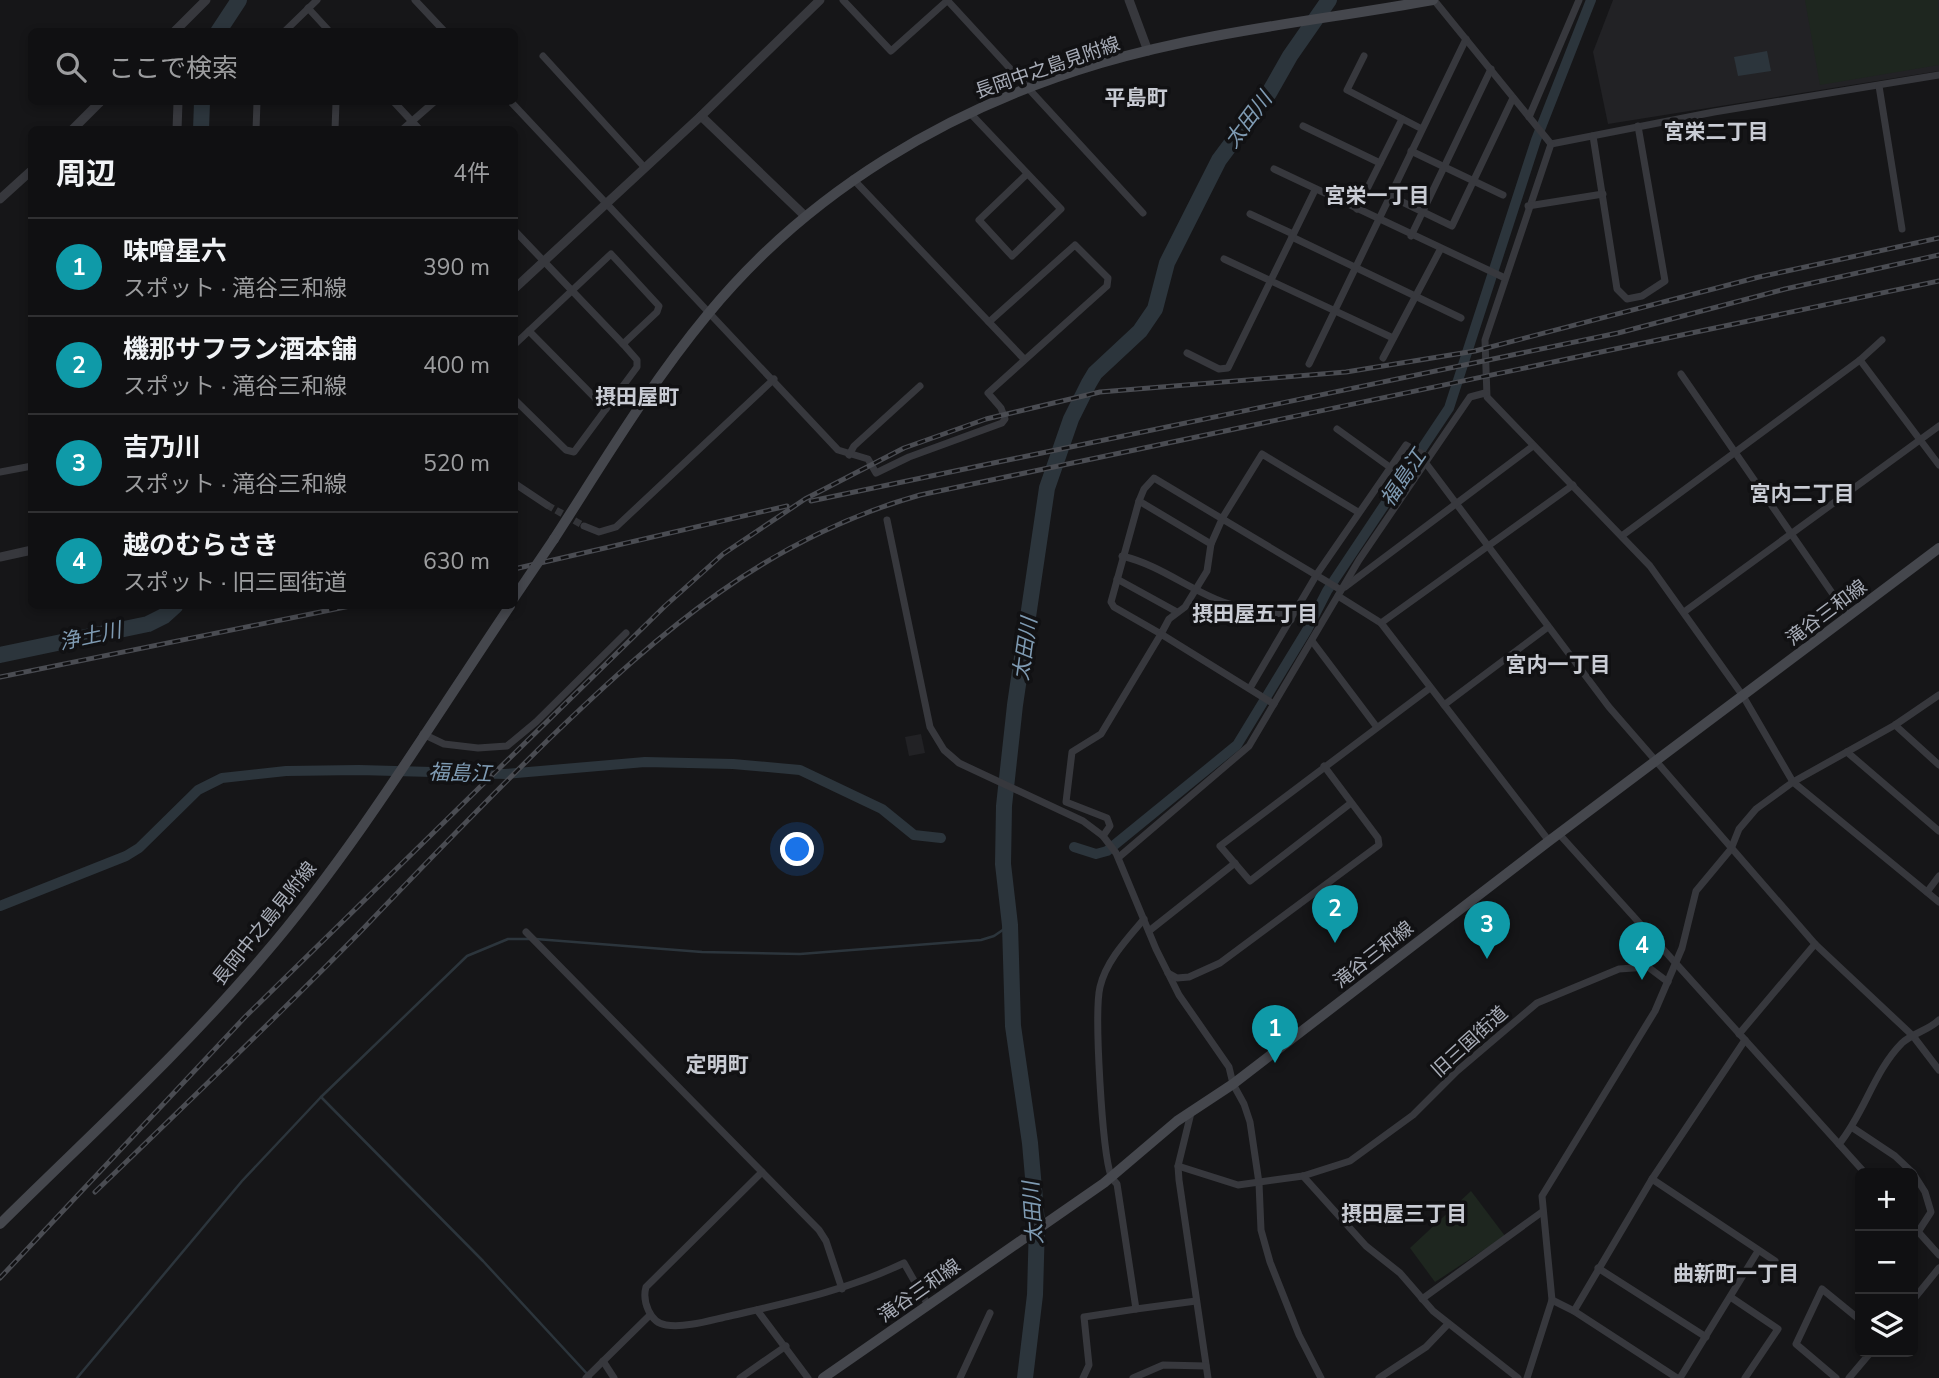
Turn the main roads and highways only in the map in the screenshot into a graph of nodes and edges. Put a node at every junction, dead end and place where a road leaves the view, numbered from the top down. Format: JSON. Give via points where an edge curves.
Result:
{"nodes":[{"id":1,"x":1434,"y":0,"type":"edge"},
{"id":2,"x":1939,"y":548,"type":"edge"},
{"id":3,"x":518,"y":592,"type":"edge"},
{"id":4,"x":508,"y":609,"type":"edge"},
{"id":5,"x":0,"y":1224,"type":"edge"},
{"id":6,"x":823,"y":1378,"type":"edge"}],
"edges":[{"from":1,"to":3,"type":"main road","name":"長岡中之島見附線","bridge":true,"via":[[1148,51],[1026,88],[907,145],[853,179],[805,216],[710,312],[643,400]]},
{"from":2,"to":6,"type":"main road","name":"滝谷三和線","via":[[1233,1084],[1193,1109],[1111,1178]]},
{"from":4,"to":5,"type":"main road","name":"長岡中之島見附線","via":[[330,871],[246,977]]}]}
